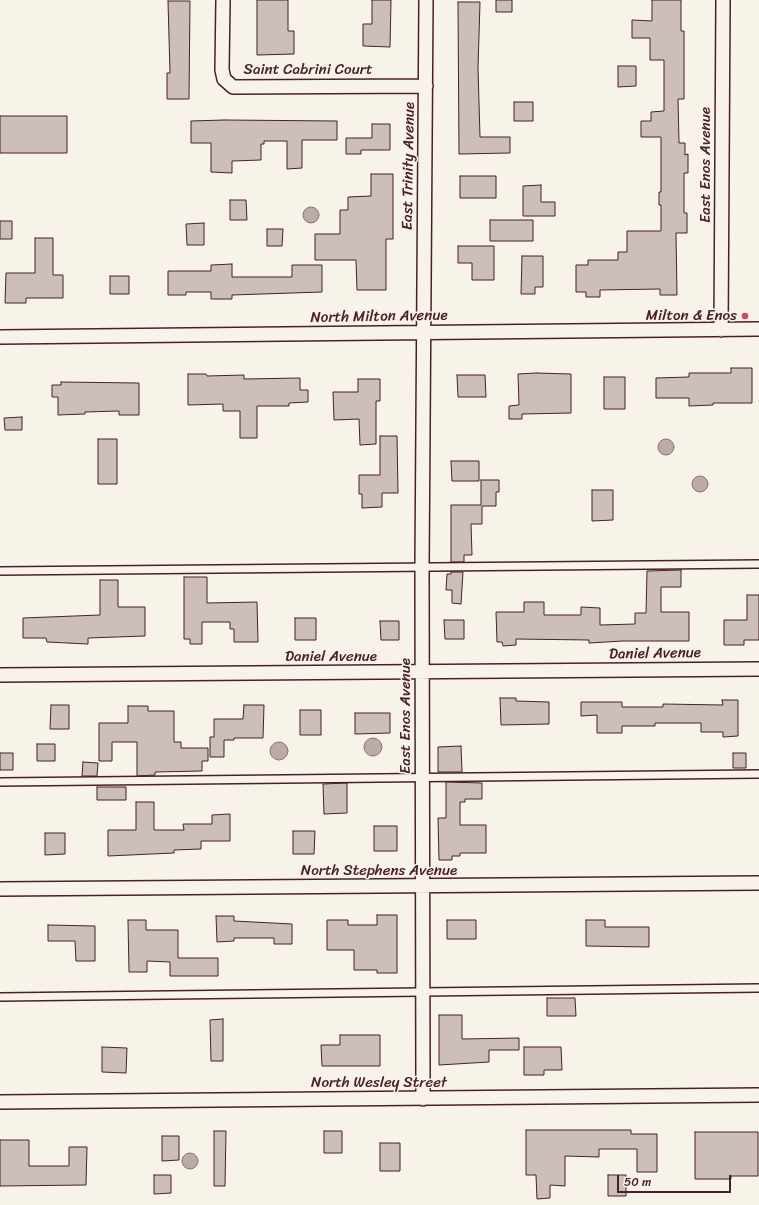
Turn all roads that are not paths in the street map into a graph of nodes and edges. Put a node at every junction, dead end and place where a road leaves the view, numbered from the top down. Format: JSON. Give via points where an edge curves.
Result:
{"nodes":[{"id":1,"x":223,"y":0,"type":"edge"},
{"id":2,"x":426,"y":0,"type":"edge"},
{"id":3,"x":723,"y":0,"type":"edge"},
{"id":4,"x":426,"y":86,"type":"junction"},
{"id":5,"x":759,"y":329,"type":"edge"},
{"id":6,"x":721,"y":330,"type":"junction"},
{"id":7,"x":424,"y":333,"type":"junction"},
{"id":8,"x":0,"y":337,"type":"edge"},
{"id":9,"x":759,"y":564,"type":"edge"},
{"id":10,"x":422,"y":567,"type":"junction"},
{"id":11,"x":0,"y":572,"type":"edge"},
{"id":12,"x":759,"y":669,"type":"edge"},
{"id":13,"x":422,"y":672,"type":"junction"},
{"id":14,"x":0,"y":675,"type":"edge"},
{"id":15,"x":759,"y":774,"type":"edge"},
{"id":16,"x":422,"y":778,"type":"junction"},
{"id":17,"x":0,"y":782,"type":"edge"},
{"id":18,"x":759,"y":883,"type":"edge"},
{"id":19,"x":423,"y":887,"type":"junction"},
{"id":20,"x":0,"y":889,"type":"edge"},
{"id":21,"x":759,"y":988,"type":"edge"},
{"id":22,"x":424,"y":991,"type":"junction"},
{"id":23,"x":0,"y":997,"type":"edge"},
{"id":24,"x":759,"y":1095,"type":"edge"},
{"id":25,"x":423,"y":1099,"type":"junction"},
{"id":26,"x":0,"y":1102,"type":"edge"}],
"edges":[{"from":1,"to":4,"type":"street","name":"Saint Cabrini Court","via":[[222,70],[224,79],[233,87]]},
{"from":2,"to":4,"type":"street","name":"East Trinity Avenue"},
{"from":3,"to":6,"type":"street","name":"East Enos Avenue"},
{"from":4,"to":7,"type":"street","name":"East Trinity Avenue"},
{"from":5,"to":6,"type":"street","name":"North Milton Avenue"},
{"from":6,"to":7,"type":"street","name":"North Milton Avenue"},
{"from":7,"to":8,"type":"street","name":"North Milton Avenue"},
{"from":7,"to":10,"type":"street","name":"East Enos Avenue"},
{"from":9,"to":10,"type":"lane"},
{"from":10,"to":11,"type":"lane"},
{"from":10,"to":13,"type":"street","name":"East Enos Avenue"},
{"from":12,"to":13,"type":"street","name":"Daniel Avenue"},
{"from":13,"to":14,"type":"street","name":"Daniel Avenue"},
{"from":13,"to":16,"type":"street","name":"East Enos Avenue"},
{"from":15,"to":16,"type":"lane"},
{"from":16,"to":17,"type":"lane"},
{"from":16,"to":19,"type":"street","name":"East Enos Avenue"},
{"from":18,"to":19,"type":"street","name":"North Stephens Avenue"},
{"from":19,"to":20,"type":"street","name":"North Stephens Avenue"},
{"from":19,"to":22,"type":"street","name":"East Enos Avenue"},
{"from":21,"to":22,"type":"lane"},
{"from":22,"to":23,"type":"lane"},
{"from":22,"to":25,"type":"street","name":"East Enos Avenue"},
{"from":24,"to":25,"type":"street","name":"North Wesley Street"},
{"from":25,"to":26,"type":"street","name":"North Wesley Street"}]}
